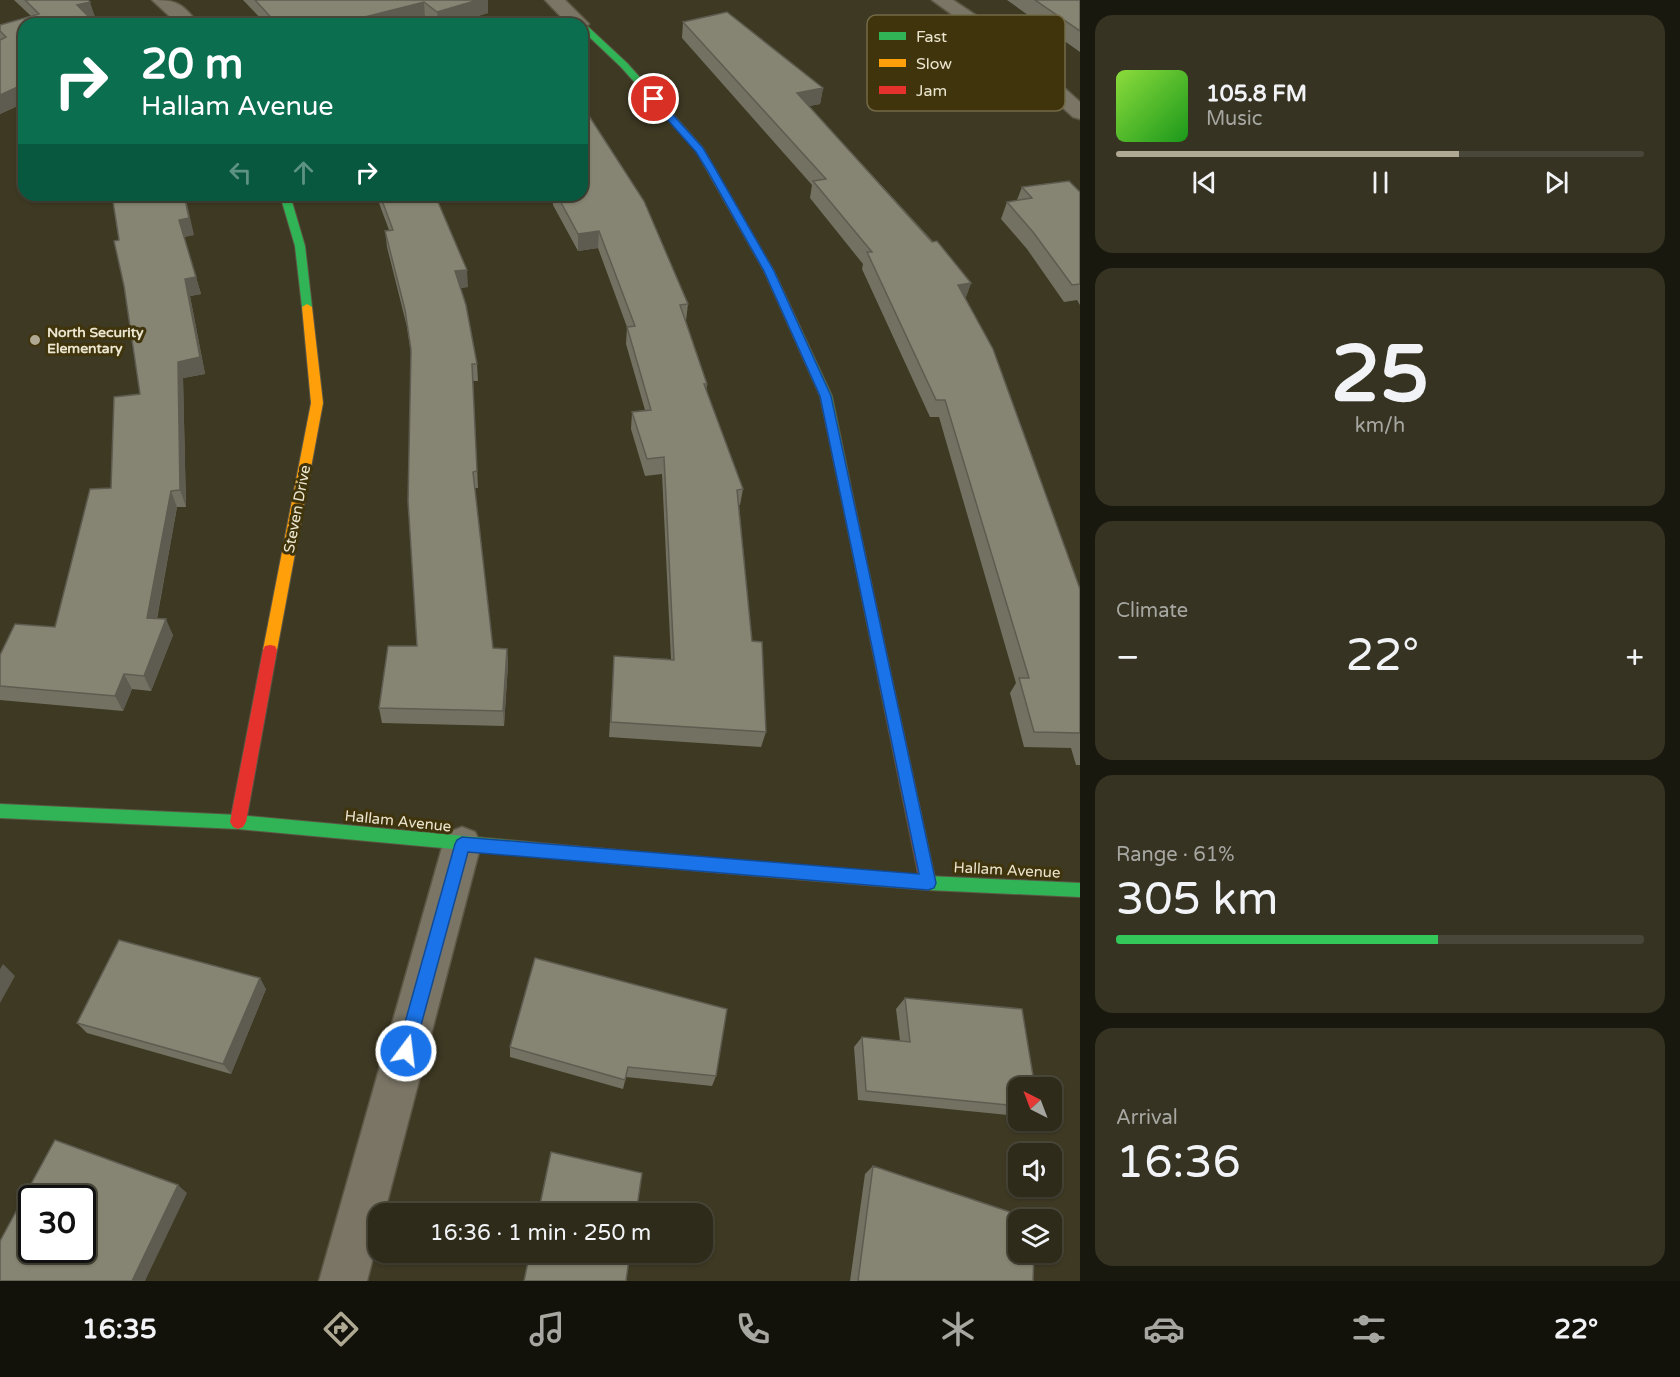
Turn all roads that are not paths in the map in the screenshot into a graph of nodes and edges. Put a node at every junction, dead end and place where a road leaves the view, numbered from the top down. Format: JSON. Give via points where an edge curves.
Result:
{"nodes":[{"id":1,"x":161,"y":0,"type":"edge"},
{"id":2,"x":554,"y":0,"type":"edge"},
{"id":3,"x":940,"y":0,"type":"edge"},
{"id":4,"x":962,"y":15,"type":"edge"},
{"id":5,"x":183,"y":18,"type":"edge"},
{"id":6,"x":573,"y":18,"type":"edge"},
{"id":7,"x":588,"y":32,"type":"edge"},
{"id":8,"x":1065,"y":99,"type":"edge"},
{"id":9,"x":1080,"y":113,"type":"edge"},
{"id":10,"x":287,"y":201,"type":"edge"},
{"id":11,"x":0,"y":811,"type":"edge"},
{"id":12,"x":238,"y":822,"type":"junction"},
{"id":13,"x":462,"y":844,"type":"junction"},
{"id":14,"x":928,"y":883,"type":"junction"},
{"id":15,"x":1080,"y":890,"type":"edge"},
{"id":16,"x":343,"y":1281,"type":"edge"}],
"edges":[{"from":1,"to":5,"type":"street"},
{"from":2,"to":6,"type":"street"},
{"from":3,"to":4,"type":"street"},
{"from":7,"to":14,"type":"street","via":[[624,65],[700,150],[769,271],[825,396]]},
{"from":8,"to":9,"type":"street"},
{"from":10,"to":12,"type":"street","name":"Steven Drive","via":[[300,246],[317,403]]},
{"from":11,"to":12,"type":"street","name":"Hallam Avenue"},
{"from":12,"to":13,"type":"street","name":"Hallam Avenue"},
{"from":13,"to":14,"type":"street","name":"Hallam Avenue"},
{"from":13,"to":16,"type":"street"},
{"from":14,"to":15,"type":"street","name":"Hallam Avenue"}]}
